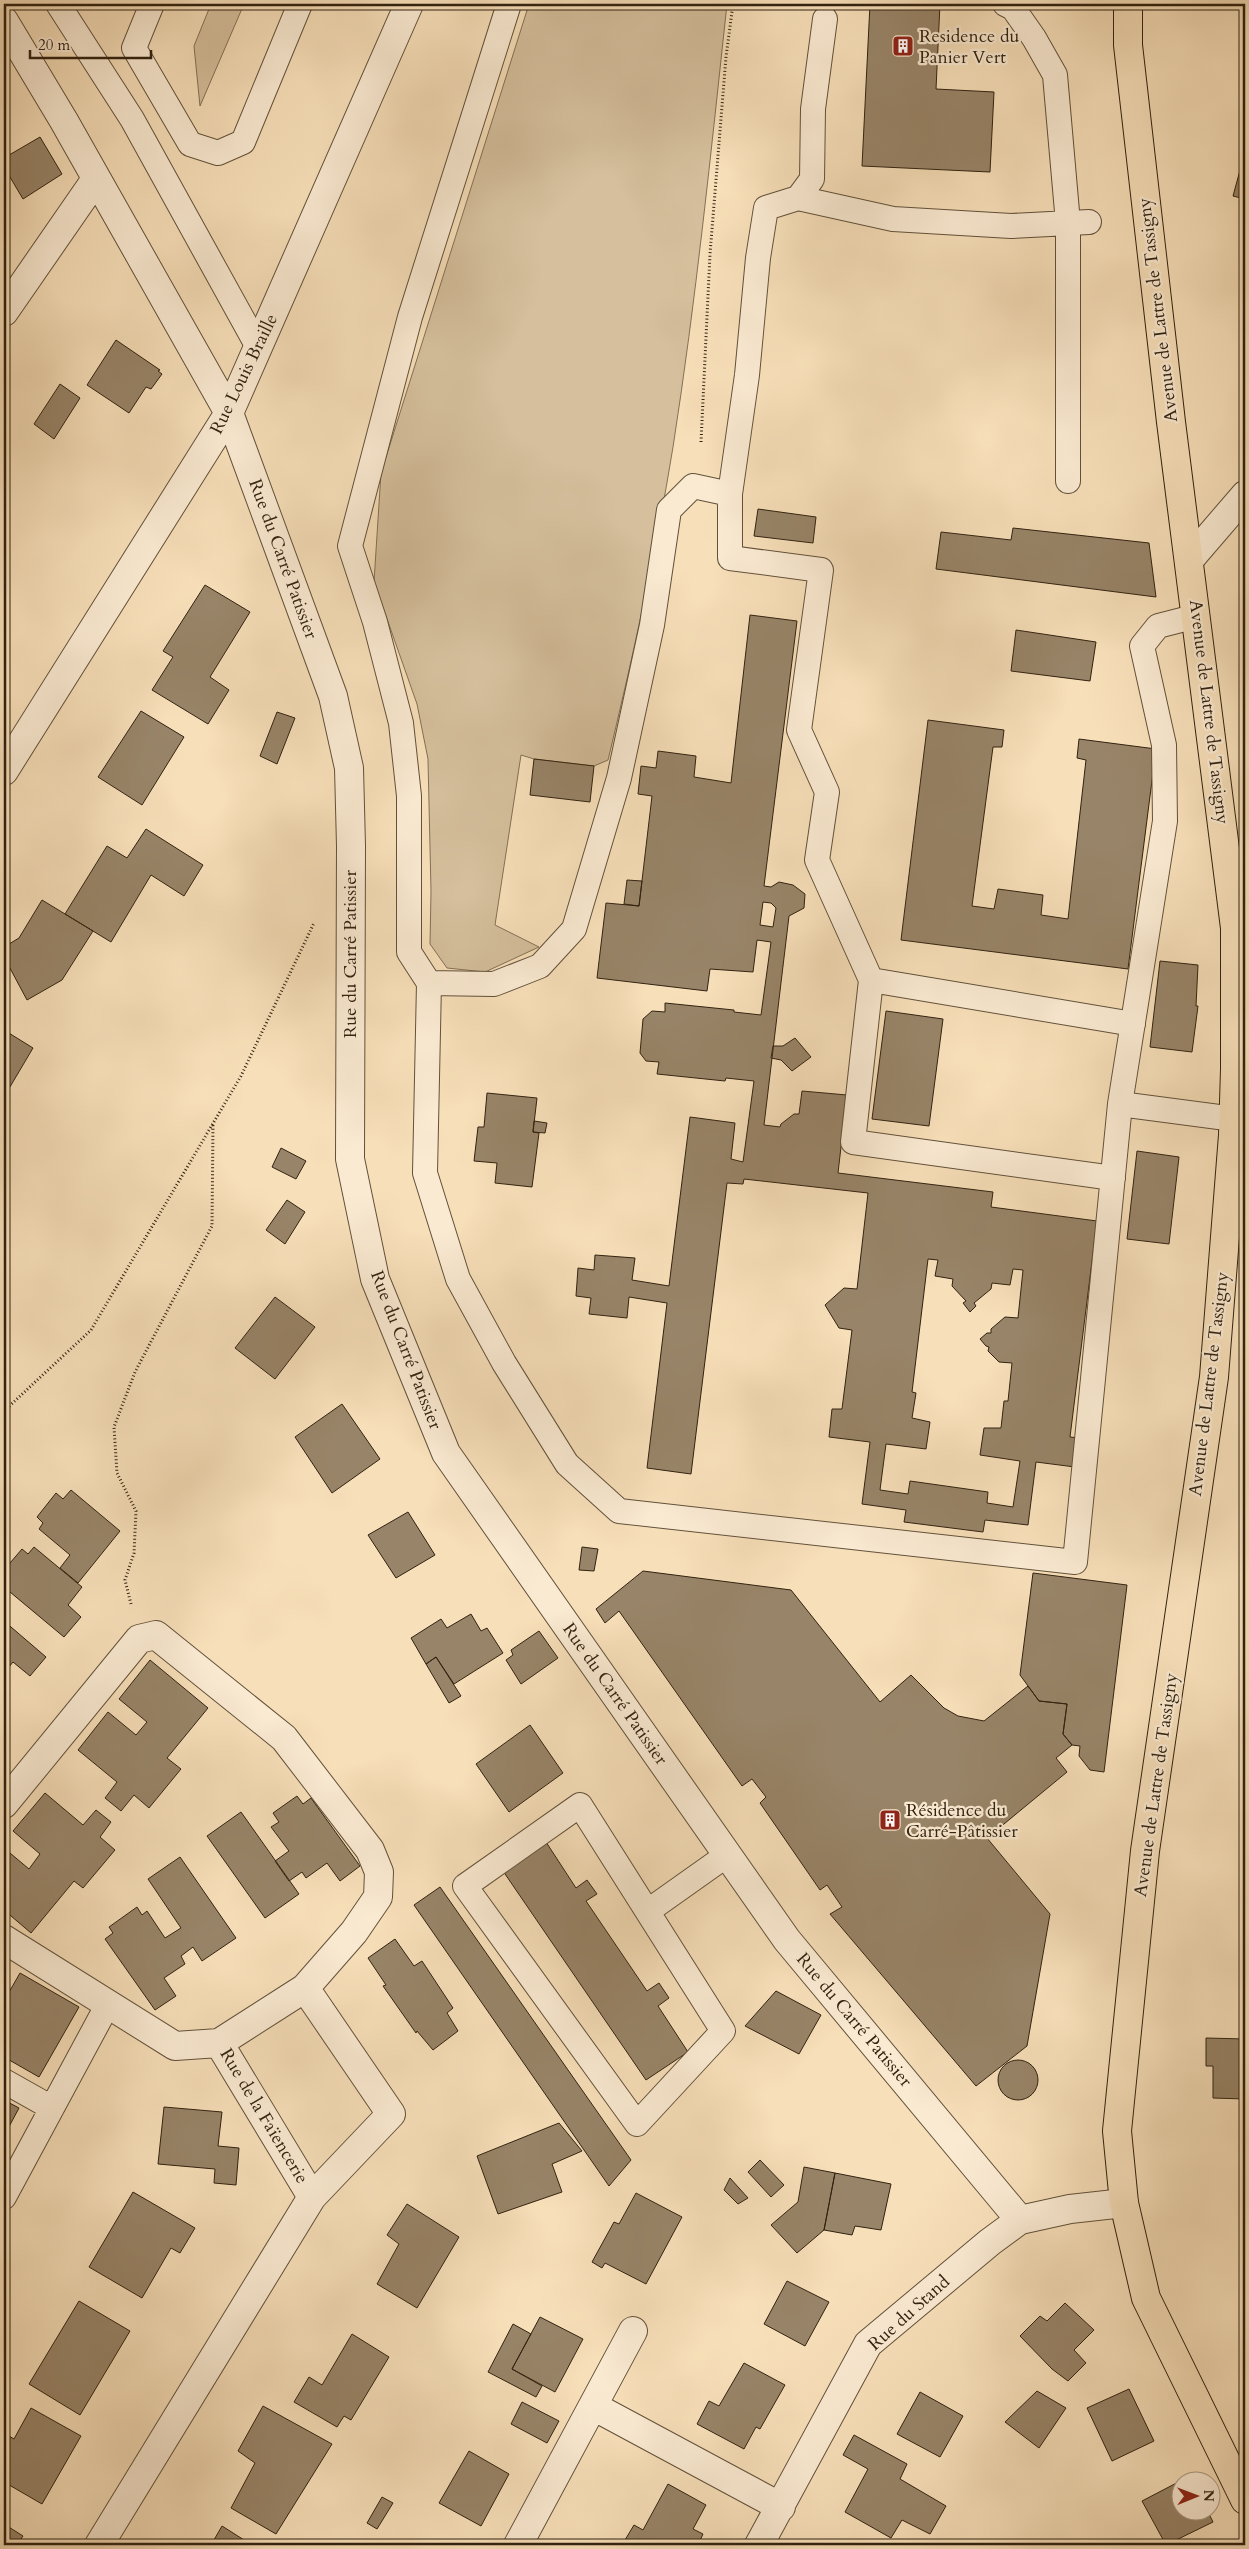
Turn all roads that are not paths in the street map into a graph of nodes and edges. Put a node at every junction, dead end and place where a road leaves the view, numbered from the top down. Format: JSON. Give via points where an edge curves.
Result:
{"nodes":[{"id":1,"x":58,"y":4,"type":"edge"},
{"id":2,"x":152,"y":4,"type":"edge"},
{"id":3,"x":300,"y":4,"type":"edge"},
{"id":4,"x":409,"y":4,"type":"edge"},
{"id":5,"x":509,"y":4,"type":"edge"},
{"id":6,"x":1005,"y":4,"type":"edge"},
{"id":7,"x":1128,"y":4,"type":"edge"},
{"id":8,"x":825,"y":19,"type":"dead end"},
{"id":9,"x":4,"y":22,"type":"edge"},
{"id":10,"x":96,"y":179,"type":"junction"},
{"id":11,"x":798,"y":198,"type":"junction"},
{"id":12,"x":1078,"y":222,"type":"junction"},
{"id":13,"x":4,"y":312,"type":"edge"},
{"id":14,"x":258,"y":347,"type":"junction"},
{"id":15,"x":229,"y":413,"type":"junction"},
{"id":16,"x":1068,"y":481,"type":"dead end"},
{"id":17,"x":730,"y":494,"type":"junction"},
{"id":18,"x":1245,"y":495,"type":"edge"},
{"id":19,"x":1190,"y":559,"type":"junction"},
{"id":20,"x":1197,"y":616,"type":"junction"},
{"id":21,"x":4,"y":772,"type":"edge"},
{"id":22,"x":871,"y":980,"type":"junction"},
{"id":23,"x":429,"y":982,"type":"junction"},
{"id":24,"x":1133,"y":1024,"type":"junction"},
{"id":25,"x":1120,"y":1104,"type":"junction"},
{"id":26,"x":1234,"y":1120,"type":"junction"},
{"id":27,"x":1113,"y":1178,"type":"junction"},
{"id":28,"x":4,"y":1804,"type":"edge"},
{"id":29,"x":727,"y":1855,"type":"junction"},
{"id":30,"x":648,"y":1911,"type":"junction"},
{"id":31,"x":4,"y":1938,"type":"edge"},
{"id":32,"x":305,"y":1988,"type":"junction"},
{"id":33,"x":108,"y":2004,"type":"junction"},
{"id":34,"x":219,"y":2043,"type":"junction"},
{"id":35,"x":4,"y":2081,"type":"edge"},
{"id":36,"x":52,"y":2108,"type":"junction"},
{"id":37,"x":4,"y":2197,"type":"edge"},
{"id":38,"x":312,"y":2197,"type":"junction"},
{"id":39,"x":1124,"y":2203,"type":"junction"},
{"id":40,"x":1020,"y":2220,"type":"junction"},
{"id":41,"x":633,"y":2331,"type":"dead end"},
{"id":42,"x":593,"y":2406,"type":"junction"},
{"id":43,"x":1245,"y":2500,"type":"edge"},
{"id":44,"x":781,"y":2508,"type":"junction"},
{"id":45,"x":99,"y":2545,"type":"edge"},
{"id":46,"x":518,"y":2545,"type":"edge"},
{"id":47,"x":759,"y":2545,"type":"edge"}],
"edges":[{"from":1,"to":14,"type":"lane","via":[[132,119]]},
{"from":2,"to":3,"type":"lane","via":[[134,48],[190,144],[218,153],[243,142]]},
{"from":4,"to":14,"type":"street","name":"Rue Louis Braille"},
{"from":5,"to":23,"type":"lane","via":[[410,317],[350,546],[401,723],[409,796],[409,952]]},
{"from":6,"to":12,"type":"lane","via":[[1013,8],[1055,75]]},
{"from":7,"to":19,"type":"main road","name":"Avenue de Lattre de Tassigny","via":[[1131,74]]},
{"from":8,"to":11,"type":"lane","via":[[813,109],[812,179]]},
{"from":9,"to":10,"type":"street","name":"Rue du Carré Patissier"},
{"from":10,"to":13,"type":"street"},
{"from":10,"to":15,"type":"street","name":"Rue du Carré Patissier"},
{"from":11,"to":12,"type":"lane","via":[[893,219],[1011,226]]},
{"from":11,"to":17,"type":"lane","via":[[766,208]]},
{"from":12,"to":16,"type":"lane"},
{"from":14,"to":15,"type":"street","name":"Rue Louis Braille"},
{"from":15,"to":21,"type":"street","name":"Rue Louis Braille"},
{"from":15,"to":29,"type":"street","name":"Rue du Carré Patissier","via":[[333,696],[349,768],[350,1159],[375,1279],[446,1453]]},
{"from":17,"to":22,"type":"lane","via":[[730,558],[821,570],[800,730],[827,792],[817,860]]},
{"from":17,"to":23,"type":"lane","via":[[693,486],[670,510],[652,625],[620,778],[574,929],[540,966],[494,984]]},
{"from":18,"to":19,"type":"street"},
{"from":19,"to":20,"type":"main road","name":"Avenue de Lattre de Tassigny"},
{"from":20,"to":24,"type":"lane","via":[[1158,626],[1142,646],[1164,745],[1165,820]]},
{"from":20,"to":26,"type":"main road","name":"Avenue de Lattre de Tassigny","via":[[1236,928]]},
{"from":22,"to":24,"type":"lane"},
{"from":22,"to":27,"type":"lane","via":[[853,1142]]},
{"from":23,"to":27,"type":"lane","via":[[425,1173],[458,1279],[504,1363],[567,1464],[619,1511],[1075,1562]]},
{"from":24,"to":25,"type":"lane"},
{"from":25,"to":26,"type":"lane"},
{"from":25,"to":27,"type":"lane"},
{"from":26,"to":39,"type":"main road","name":"Avenue de Lattre de Tassigny","via":[[1214,1377],[1143,1870],[1118,2131]]},
{"from":28,"to":32,"type":"street","via":[[139,1639],[156,1635],[284,1738],[370,1850],[380,1872],[378,1897],[354,1932]]},
{"from":29,"to":30,"type":"lane"},
{"from":29,"to":40,"type":"street","name":"Rue du Carré Patissier","via":[[787,1940]]},
{"from":30,"to":30,"type":"lane","via":[[723,2032],[637,2124],[465,1886],[580,1805]]},
{"from":31,"to":33,"type":"street"},
{"from":32,"to":34,"type":"street","name":"Rue de la Faïencerie"},
{"from":32,"to":38,"type":"street","name":"Rue de la Faïencerie","via":[[391,2114]]},
{"from":33,"to":34,"type":"street","via":[[175,2046]]},
{"from":33,"to":36,"type":"lane"},
{"from":34,"to":38,"type":"street","name":"Rue de la Faïencerie"},
{"from":35,"to":36,"type":"lane"},
{"from":36,"to":37,"type":"lane"},
{"from":38,"to":45,"type":"street","name":"Rue de la Faïencerie"},
{"from":39,"to":40,"type":"street","via":[[1070,2209]]},
{"from":39,"to":43,"type":"main road","name":"Avenue de Lattre de Tassigny","via":[[1146,2298]]},
{"from":40,"to":44,"type":"street","name":"Rue du Stand","via":[[868,2344]]},
{"from":41,"to":42,"type":"street"},
{"from":42,"to":44,"type":"street"},
{"from":42,"to":46,"type":"street"},
{"from":44,"to":47,"type":"street","name":"Rue du Stand"}]}
